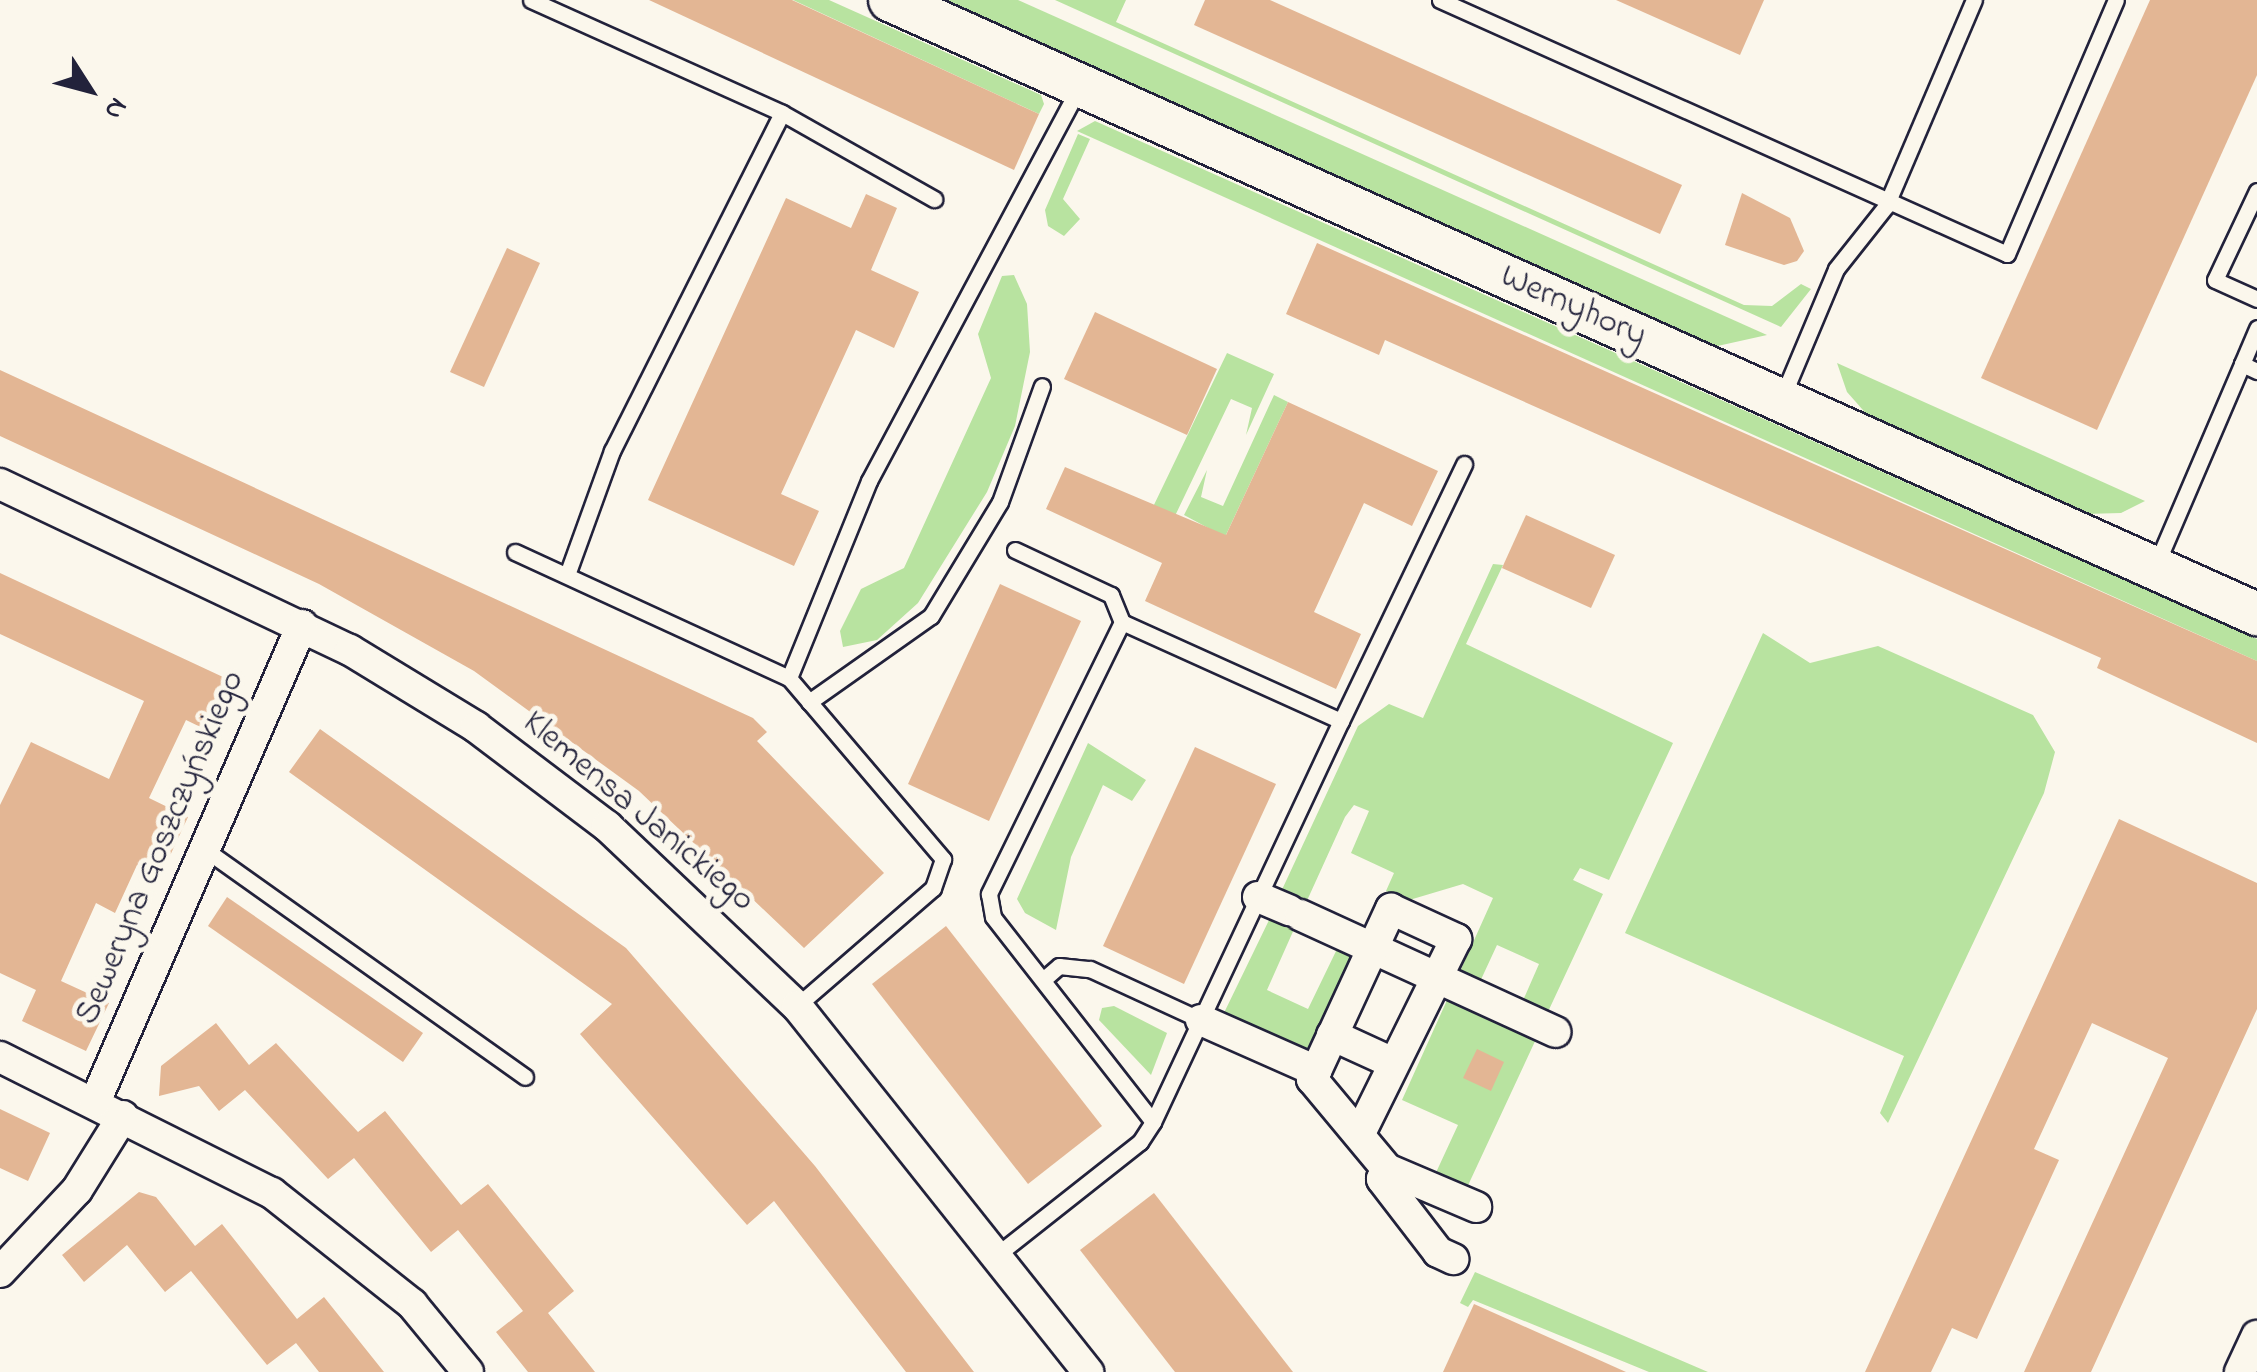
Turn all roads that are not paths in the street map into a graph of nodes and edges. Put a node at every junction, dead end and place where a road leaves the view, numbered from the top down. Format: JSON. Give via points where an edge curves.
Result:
{"nodes":[{"id":1,"x":530,"y":0,"type":"edge"},
{"id":2,"x":890,"y":0,"type":"edge"},
{"id":3,"x":1440,"y":0,"type":"edge"},
{"id":4,"x":1974,"y":0,"type":"edge"},
{"id":5,"x":2116,"y":0,"type":"edge"},
{"id":6,"x":1080,"y":85,"type":"junction"},
{"id":7,"x":782,"y":112,"type":"junction"},
{"id":8,"x":2257,"y":191,"type":"edge"},
{"id":9,"x":934,"y":199,"type":"dead end"},
{"id":10,"x":1886,"y":206,"type":"junction"},
{"id":11,"x":2257,"y":299,"type":"edge"},
{"id":12,"x":2257,"y":328,"type":"edge"},
{"id":13,"x":2249,"y":367,"type":"edge"},
{"id":14,"x":1042,"y":386,"type":"dead end"},
{"id":15,"x":1780,"y":400,"type":"junction"},
{"id":16,"x":1464,"y":464,"type":"dead end"},
{"id":17,"x":0,"y":484,"type":"edge"},
{"id":18,"x":1016,"y":550,"type":"dead end"},
{"id":19,"x":515,"y":552,"type":"dead end"},
{"id":20,"x":2155,"y":568,"type":"junction"},
{"id":21,"x":567,"y":574,"type":"junction"},
{"id":22,"x":2257,"y":614,"type":"edge"},
{"id":23,"x":1122,"y":622,"type":"junction"},
{"id":24,"x":302,"y":625,"type":"junction"},
{"id":25,"x":789,"y":678,"type":"junction"},
{"id":26,"x":809,"y":702,"type":"junction"},
{"id":27,"x":1341,"y":721,"type":"junction"},
{"id":28,"x":200,"y":845,"type":"junction"},
{"id":29,"x":1258,"y":897,"type":"junction"},
{"id":30,"x":1373,"y":949,"type":"junction"},
{"id":31,"x":1438,"y":978,"type":"junction"},
{"id":32,"x":1044,"y":979,"type":"junction"},
{"id":33,"x":797,"y":1006,"type":"junction"},
{"id":34,"x":1201,"y":1020,"type":"junction"},
{"id":35,"x":1556,"y":1032,"type":"dead end"},
{"id":36,"x":1332,"y":1035,"type":"junction"},
{"id":37,"x":0,"y":1057,"type":"edge"},
{"id":38,"x":1393,"y":1063,"type":"junction"},
{"id":39,"x":1316,"y":1070,"type":"junction"},
{"id":40,"x":525,"y":1076,"type":"dead end"},
{"id":41,"x":95,"y":1102,"type":"junction"},
{"id":42,"x":124,"y":1116,"type":"junction"},
{"id":43,"x":1154,"y":1122,"type":"junction"},
{"id":44,"x":1360,"y":1133,"type":"junction"},
{"id":45,"x":1387,"y":1169,"type":"junction"},
{"id":46,"x":1476,"y":1208,"type":"dead end"},
{"id":47,"x":998,"y":1254,"type":"junction"},
{"id":48,"x":1453,"y":1259,"type":"dead end"},
{"id":49,"x":0,"y":1272,"type":"edge"},
{"id":50,"x":2257,"y":1336,"type":"edge"},
{"id":51,"x":468,"y":1372,"type":"edge"},
{"id":52,"x":1088,"y":1372,"type":"edge"},
{"id":53,"x":2240,"y":1372,"type":"edge"}],
"edges":[{"from":1,"to":7,"type":"lane"},
{"from":2,"to":6,"type":"street","name":"Wernyhory"},
{"from":3,"to":10,"type":"lane"},
{"from":4,"to":10,"type":"lane"},
{"from":5,"to":10,"type":"lane","via":[[2008,254]]},
{"from":6,"to":15,"type":"street","name":"Wernyhory"},
{"from":6,"to":25,"type":"lane","via":[[869,481]]},
{"from":7,"to":9,"type":"lane"},
{"from":7,"to":21,"type":"lane","via":[[612,451]]},
{"from":8,"to":11,"type":"lane","via":[[2215,280]]},
{"from":10,"to":15,"type":"lane","via":[[1836,269]]},
{"from":12,"to":13,"type":"lane"},
{"from":13,"to":20,"type":"lane"},
{"from":14,"to":26,"type":"lane","via":[[1000,502],[932,616]]},
{"from":15,"to":20,"type":"street","name":"Wernyhory"},
{"from":16,"to":27,"type":"lane"},
{"from":17,"to":24,"type":"street","name":"Klemensa Janickiego"},
{"from":18,"to":23,"type":"lane","via":[[1110,595]]},
{"from":19,"to":21,"type":"lane"},
{"from":20,"to":22,"type":"street","name":"Wernyhory"},
{"from":21,"to":25,"type":"lane"},
{"from":23,"to":27,"type":"lane"},
{"from":23,"to":32,"type":"lane","via":[[989,894],[993,917]]},
{"from":24,"to":28,"type":"street","name":"Seweryna Goszczyńskiego"},
{"from":24,"to":33,"type":"street","name":"Klemensa Janickiego","via":[[424,693],[557,786],[694,901]]},
{"from":25,"to":26,"type":"lane"},
{"from":26,"to":33,"type":"lane","via":[[943,860],[942,875]]},
{"from":27,"to":29,"type":"lane"},
{"from":28,"to":40,"type":"lane"},
{"from":28,"to":41,"type":"street","name":"Seweryna Goszczyńskiego"},
{"from":29,"to":30,"type":"street"},
{"from":29,"to":34,"type":"lane"},
{"from":30,"to":31,"type":"street"},
{"from":30,"to":31,"type":"street","via":[[1392,909],[1456,939]]},
{"from":30,"to":36,"type":"street"},
{"from":31,"to":35,"type":"street"},
{"from":31,"to":38,"type":"street"},
{"from":32,"to":34,"type":"lane","via":[[1059,966],[1090,970]]},
{"from":32,"to":43,"type":"lane"},
{"from":33,"to":47,"type":"street","name":"Klemensa Janickiego"},
{"from":34,"to":39,"type":"street"},
{"from":34,"to":43,"type":"lane"},
{"from":36,"to":38,"type":"street"},
{"from":36,"to":39,"type":"street"},
{"from":37,"to":41,"type":"street"},
{"from":38,"to":44,"type":"street"},
{"from":39,"to":44,"type":"street","via":[[1312,1079]]},
{"from":41,"to":42,"type":"street"},
{"from":42,"to":49,"type":"street","via":[[77,1190]]},
{"from":42,"to":51,"type":"street","via":[[236,1172],[313,1221],[412,1304]]},
{"from":43,"to":47,"type":"lane","via":[[1140,1142]]},
{"from":44,"to":45,"type":"street"},
{"from":45,"to":46,"type":"street"},
{"from":45,"to":48,"type":"street","via":[[1382,1179],[1438,1252]]},
{"from":47,"to":52,"type":"street","name":"Klemensa Janickiego"},
{"from":50,"to":53,"type":"street"}]}
